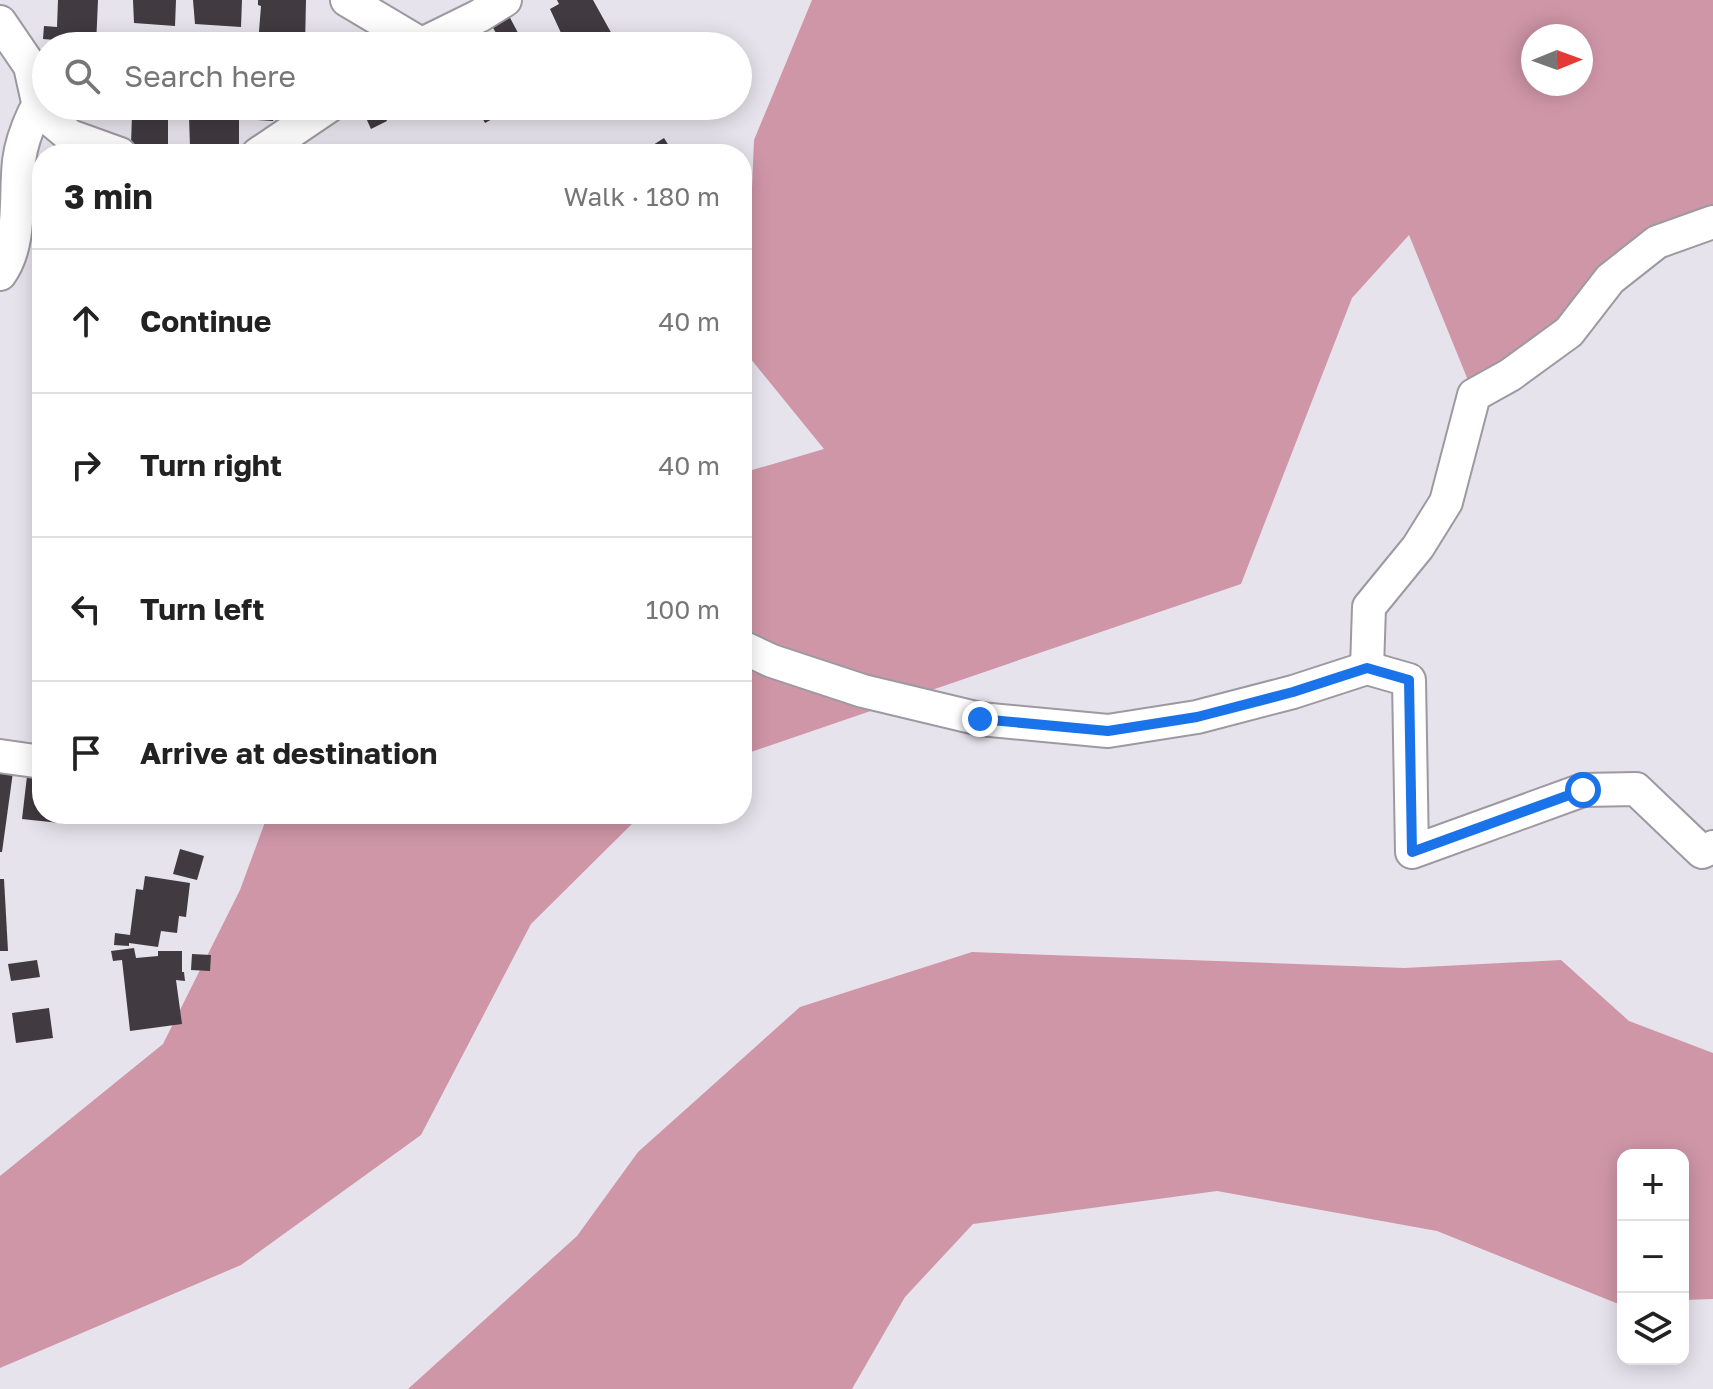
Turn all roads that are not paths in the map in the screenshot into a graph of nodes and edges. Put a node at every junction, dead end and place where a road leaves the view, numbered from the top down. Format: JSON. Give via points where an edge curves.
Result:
{"nodes":[{"id":1,"x":347,"y":0,"type":"edge"},
{"id":2,"x":505,"y":0,"type":"edge"},
{"id":3,"x":0,"y":22,"type":"edge"},
{"id":4,"x":398,"y":32,"type":"edge"},
{"id":5,"x":446,"y":32,"type":"edge"},
{"id":6,"x":32,"y":75,"type":"edge"},
{"id":7,"x":32,"y":119,"type":"edge"},
{"id":8,"x":51,"y":120,"type":"edge"},
{"id":9,"x":308,"y":120,"type":"edge"},
{"id":10,"x":92,"y":144,"type":"edge"},
{"id":11,"x":273,"y":144,"type":"edge"},
{"id":12,"x":1713,"y":222,"type":"edge"},
{"id":13,"x":0,"y":274,"type":"edge"},
{"id":14,"x":752,"y":652,"type":"edge"},
{"id":15,"x":1367,"y":668,"type":"junction"},
{"id":16,"x":0,"y":756,"type":"edge"},
{"id":17,"x":32,"y":761,"type":"edge"},
{"id":18,"x":1713,"y":847,"type":"edge"}],
"edges":[{"from":1,"to":4,"type":"street"},
{"from":2,"to":5,"type":"street"},
{"from":3,"to":6,"type":"street"},
{"from":7,"to":13,"type":"street","via":[[21,149],[14,234]]},
{"from":8,"to":10,"type":"street","via":[[70,136]]},
{"from":9,"to":11,"type":"street"},
{"from":12,"to":15,"type":"street","via":[[1657,242],[1610,279],[1569,332],[1474,395],[1446,502],[1418,547],[1369,607]]},
{"from":14,"to":15,"type":"street","via":[[863,691],[980,719],[1108,731],[1197,717]]},
{"from":15,"to":18,"type":"street","via":[[1409,680],[1412,852],[1583,790],[1636,789],[1702,852]]},
{"from":16,"to":17,"type":"street"}]}
